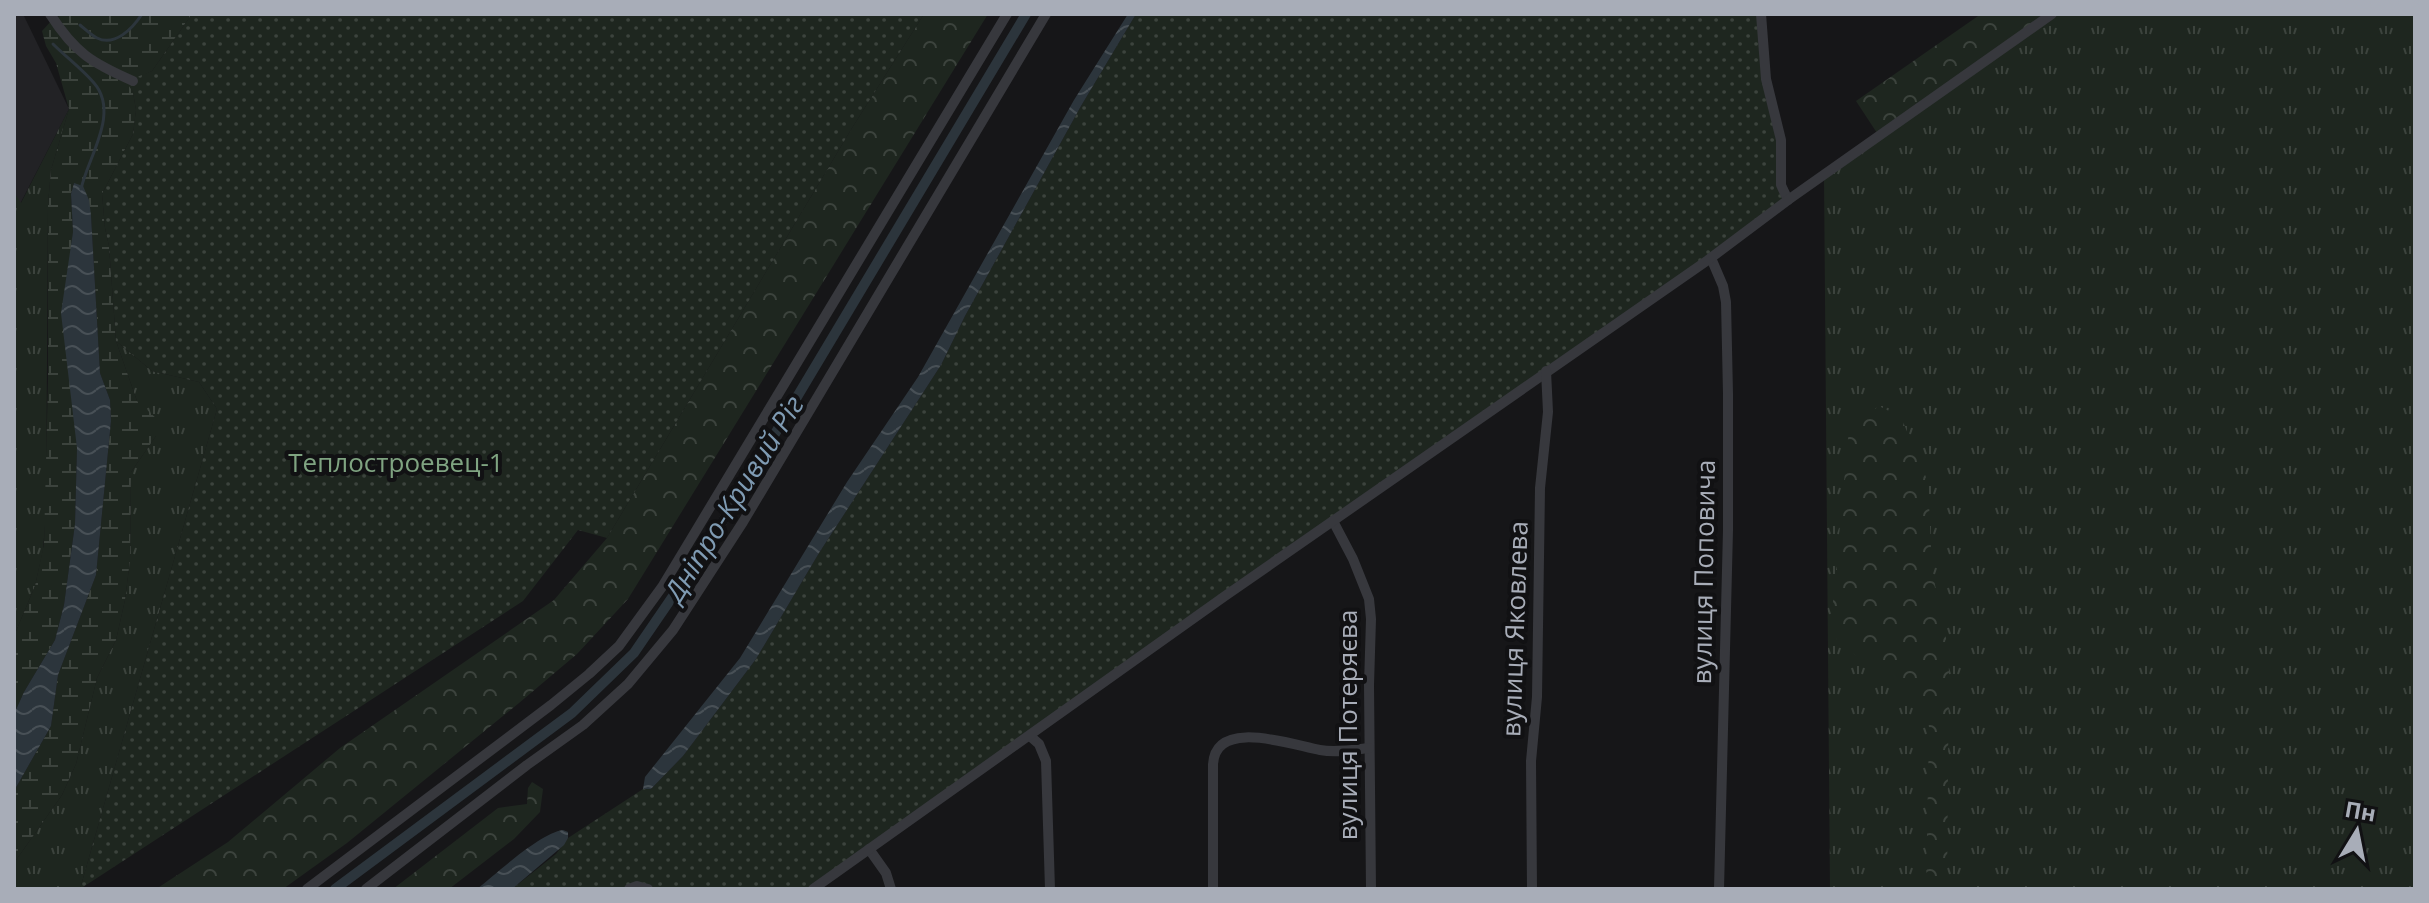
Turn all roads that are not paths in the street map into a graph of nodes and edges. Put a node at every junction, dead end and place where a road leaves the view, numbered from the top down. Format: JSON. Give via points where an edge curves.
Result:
{"nodes":[{"id":1,"x":50,"y":14,"type":"edge"},
{"id":2,"x":1007,"y":14,"type":"edge"},
{"id":3,"x":1046,"y":14,"type":"edge"},
{"id":4,"x":1761,"y":14,"type":"edge"},
{"id":5,"x":2052,"y":14,"type":"edge"},
{"id":6,"x":133,"y":81,"type":"dead end"},
{"id":7,"x":1788,"y":200,"type":"junction"},
{"id":8,"x":1711,"y":258,"type":"junction"},
{"id":9,"x":1546,"y":371,"type":"junction"},
{"id":10,"x":1333,"y":521,"type":"junction"},
{"id":11,"x":1030,"y":736,"type":"junction"},
{"id":12,"x":1369,"y":748,"type":"junction"},
{"id":13,"x":869,"y":849,"type":"junction"},
{"id":14,"x":307,"y":889,"type":"edge"},
{"id":15,"x":366,"y":889,"type":"edge"},
{"id":16,"x":629,"y":889,"type":"edge"},
{"id":17,"x":648,"y":889,"type":"edge"},
{"id":18,"x":813,"y":889,"type":"edge"},
{"id":19,"x":891,"y":889,"type":"edge"},
{"id":20,"x":1050,"y":889,"type":"edge"},
{"id":21,"x":1213,"y":889,"type":"edge"},
{"id":22,"x":1371,"y":889,"type":"edge"},
{"id":23,"x":1532,"y":889,"type":"edge"},
{"id":24,"x":1719,"y":889,"type":"edge"}],
"edges":[{"from":1,"to":6,"type":"street","via":[[90,61]]},
{"from":2,"to":14,"type":"street","via":[[662,587],[619,646],[551,705]]},
{"from":3,"to":15,"type":"street","via":[[673,630],[628,684],[583,725]]},
{"from":4,"to":7,"type":"street","via":[[1766,79],[1781,140],[1781,185]]},
{"from":5,"to":7,"type":"street"},
{"from":7,"to":8,"type":"street"},
{"from":8,"to":9,"type":"street"},
{"from":8,"to":24,"type":"street","name":"вулиця Поповича","via":[[1726,302],[1728,394]]},
{"from":9,"to":10,"type":"street"},
{"from":9,"to":23,"type":"street","name":"вулиця Яковлева","via":[[1531,761]]},
{"from":10,"to":11,"type":"street"},
{"from":10,"to":12,"type":"street","name":"вулиця Потеряєва","via":[[1369,599]]},
{"from":11,"to":13,"type":"street"},
{"from":11,"to":20,"type":"street","via":[[1046,761]]},
{"from":12,"to":21,"type":"street","via":[[1322,750],[1255,737],[1219,747],[1213,765]]},
{"from":12,"to":22,"type":"street","name":"вулиця Потеряєва"},
{"from":13,"to":18,"type":"street"},
{"from":13,"to":19,"type":"street"},
{"from":16,"to":17,"type":"street"}]}
